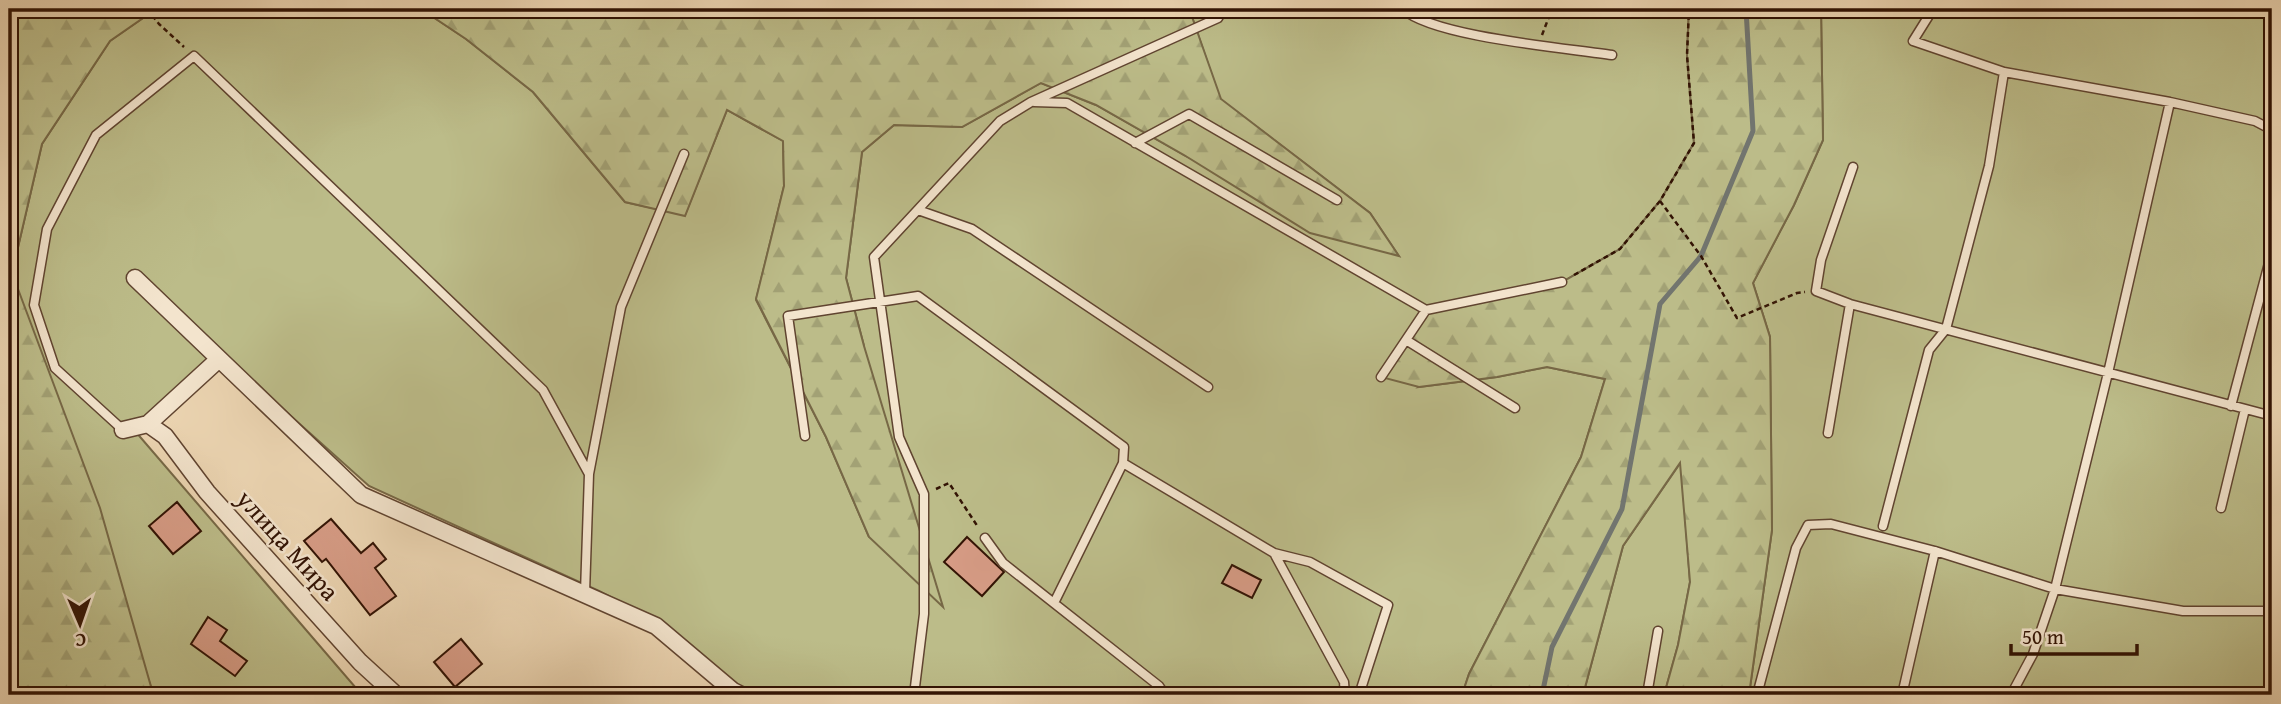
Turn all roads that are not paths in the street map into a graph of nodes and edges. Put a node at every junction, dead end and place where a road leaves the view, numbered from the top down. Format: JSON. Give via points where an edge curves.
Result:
{"nodes":[{"id":1,"x":1223,"y":9,"type":"edge"},
{"id":2,"x":1403,"y":9,"type":"edge"},
{"id":3,"x":1933,"y":9,"type":"edge"},
{"id":4,"x":1612,"y":55,"type":"dead end"},
{"id":5,"x":2004,"y":72,"type":"junction"},
{"id":6,"x":1031,"y":102,"type":"junction"},
{"id":7,"x":2170,"y":102,"type":"junction"},
{"id":8,"x":2272,"y":130,"type":"edge"},
{"id":9,"x":1135,"y":143,"type":"junction"},
{"id":10,"x":684,"y":154,"type":"dead end"},
{"id":11,"x":1853,"y":167,"type":"dead end"},
{"id":12,"x":1337,"y":200,"type":"dead end"},
{"id":13,"x":918,"y":210,"type":"junction"},
{"id":14,"x":2272,"y":252,"type":"edge"},
{"id":15,"x":135,"y":278,"type":"dead end"},
{"id":16,"x":1562,"y":282,"type":"road end"},
{"id":17,"x":881,"y":303,"type":"junction"},
{"id":18,"x":1850,"y":304,"type":"junction"},
{"id":19,"x":1426,"y":310,"type":"junction"},
{"id":20,"x":1946,"y":330,"type":"junction"},
{"id":21,"x":1406,"y":340,"type":"junction"},
{"id":22,"x":219,"y":359,"type":"junction"},
{"id":23,"x":2108,"y":373,"type":"junction"},
{"id":24,"x":1381,"y":377,"type":"dead end"},
{"id":25,"x":1208,"y":387,"type":"dead end"},
{"id":26,"x":2231,"y":405,"type":"junction"},
{"id":27,"x":1515,"y":408,"type":"dead end"},
{"id":28,"x":2245,"y":409,"type":"junction"},
{"id":29,"x":2272,"y":416,"type":"edge"},
{"id":30,"x":148,"y":424,"type":"junction"},
{"id":31,"x":123,"y":430,"type":"joint"},
{"id":32,"x":1828,"y":433,"type":"dead end"},
{"id":33,"x":806,"y":436,"type":"dead end"},
{"id":34,"x":1123,"y":463,"type":"junction"},
{"id":35,"x":589,"y":474,"type":"junction"},
{"id":36,"x":2221,"y":508,"type":"dead end"},
{"id":37,"x":1883,"y":526,"type":"dead end"},
{"id":38,"x":985,"y":538,"type":"road end"},
{"id":39,"x":1935,"y":551,"type":"junction"},
{"id":40,"x":1274,"y":553,"type":"junction"},
{"id":41,"x":2055,"y":589,"type":"junction"},
{"id":42,"x":585,"y":593,"type":"junction"},
{"id":43,"x":1054,"y":603,"type":"junction"},
{"id":44,"x":2272,"y":611,"type":"edge"},
{"id":45,"x":1658,"y":631,"type":"dead end"},
{"id":46,"x":396,"y":695,"type":"edge"},
{"id":47,"x":741,"y":695,"type":"edge"},
{"id":48,"x":914,"y":695,"type":"edge"},
{"id":49,"x":1165,"y":695,"type":"edge"},
{"id":50,"x":1345,"y":695,"type":"edge"},
{"id":51,"x":1359,"y":695,"type":"edge"},
{"id":52,"x":1647,"y":695,"type":"edge"},
{"id":53,"x":1757,"y":695,"type":"edge"},
{"id":54,"x":1902,"y":695,"type":"edge"},
{"id":55,"x":2011,"y":695,"type":"edge"}],
"edges":[{"from":1,"to":6,"type":"lane","via":[[1218,18]]},
{"from":2,"to":4,"type":"lane","via":[[1453,31]]},
{"from":3,"to":5,"type":"lane","via":[[1913,41]]},
{"from":5,"to":7,"type":"lane"},
{"from":5,"to":20,"type":"lane","via":[[1989,166]]},
{"from":6,"to":9,"type":"lane","via":[[1067,103]]},
{"from":6,"to":13,"type":"lane","via":[[1000,121]]},
{"from":7,"to":8,"type":"lane","via":[[2255,121]]},
{"from":7,"to":23,"type":"lane"},
{"from":9,"to":12,"type":"lane","via":[[1188,114]]},
{"from":9,"to":19,"type":"lane"},
{"from":10,"to":35,"type":"lane","via":[[621,307]]},
{"from":11,"to":18,"type":"lane","via":[[1821,260],[1816,291]]},
{"from":13,"to":17,"type":"lane","via":[[874,257]]},
{"from":13,"to":25,"type":"lane","via":[[972,229]]},
{"from":14,"to":26,"type":"lane"},
{"from":15,"to":22,"type":"street"},
{"from":16,"to":19,"type":"lane"},
{"from":17,"to":33,"type":"lane","via":[[788,316]]},
{"from":17,"to":34,"type":"lane","via":[[918,296],[1124,447]]},
{"from":17,"to":48,"type":"lane","via":[[899,437],[924,494],[924,614]]},
{"from":18,"to":20,"type":"lane"},
{"from":18,"to":32,"type":"lane"},
{"from":19,"to":21,"type":"lane"},
{"from":20,"to":23,"type":"lane"},
{"from":20,"to":37,"type":"lane","via":[[1929,350]]},
{"from":21,"to":24,"type":"lane"},
{"from":21,"to":27,"type":"lane"},
{"from":22,"to":30,"type":"street"},
{"from":22,"to":42,"type":"street","via":[[361,495]]},
{"from":23,"to":26,"type":"lane"},
{"from":23,"to":41,"type":"lane"},
{"from":26,"to":28,"type":"lane"},
{"from":28,"to":29,"type":"lane"},
{"from":28,"to":36,"type":"lane"},
{"from":30,"to":31,"type":"street"},
{"from":30,"to":46,"type":"street","name":"улица Мира","via":[[165,436],[206,492],[360,662]]},
{"from":31,"to":35,"type":"lane","via":[[55,368],[34,305],[47,229],[96,135],[194,56],[543,390]]},
{"from":34,"to":40,"type":"lane"},
{"from":34,"to":43,"type":"lane"},
{"from":35,"to":42,"type":"lane"},
{"from":38,"to":43,"type":"lane","via":[[1003,563]]},
{"from":39,"to":41,"type":"lane"},
{"from":39,"to":53,"type":"lane","via":[[1830,524],[1808,526],[1796,548]]},
{"from":39,"to":54,"type":"lane"},
{"from":40,"to":50,"type":"lane","via":[[1345,682]]},
{"from":40,"to":51,"type":"lane","via":[[1310,562],[1388,605]]},
{"from":41,"to":44,"type":"lane","via":[[2183,611]]},
{"from":41,"to":55,"type":"lane","via":[[2033,654]]},
{"from":42,"to":47,"type":"street","via":[[656,626]]},
{"from":43,"to":49,"type":"lane","via":[[1160,686]]},
{"from":45,"to":52,"type":"lane"}]}
